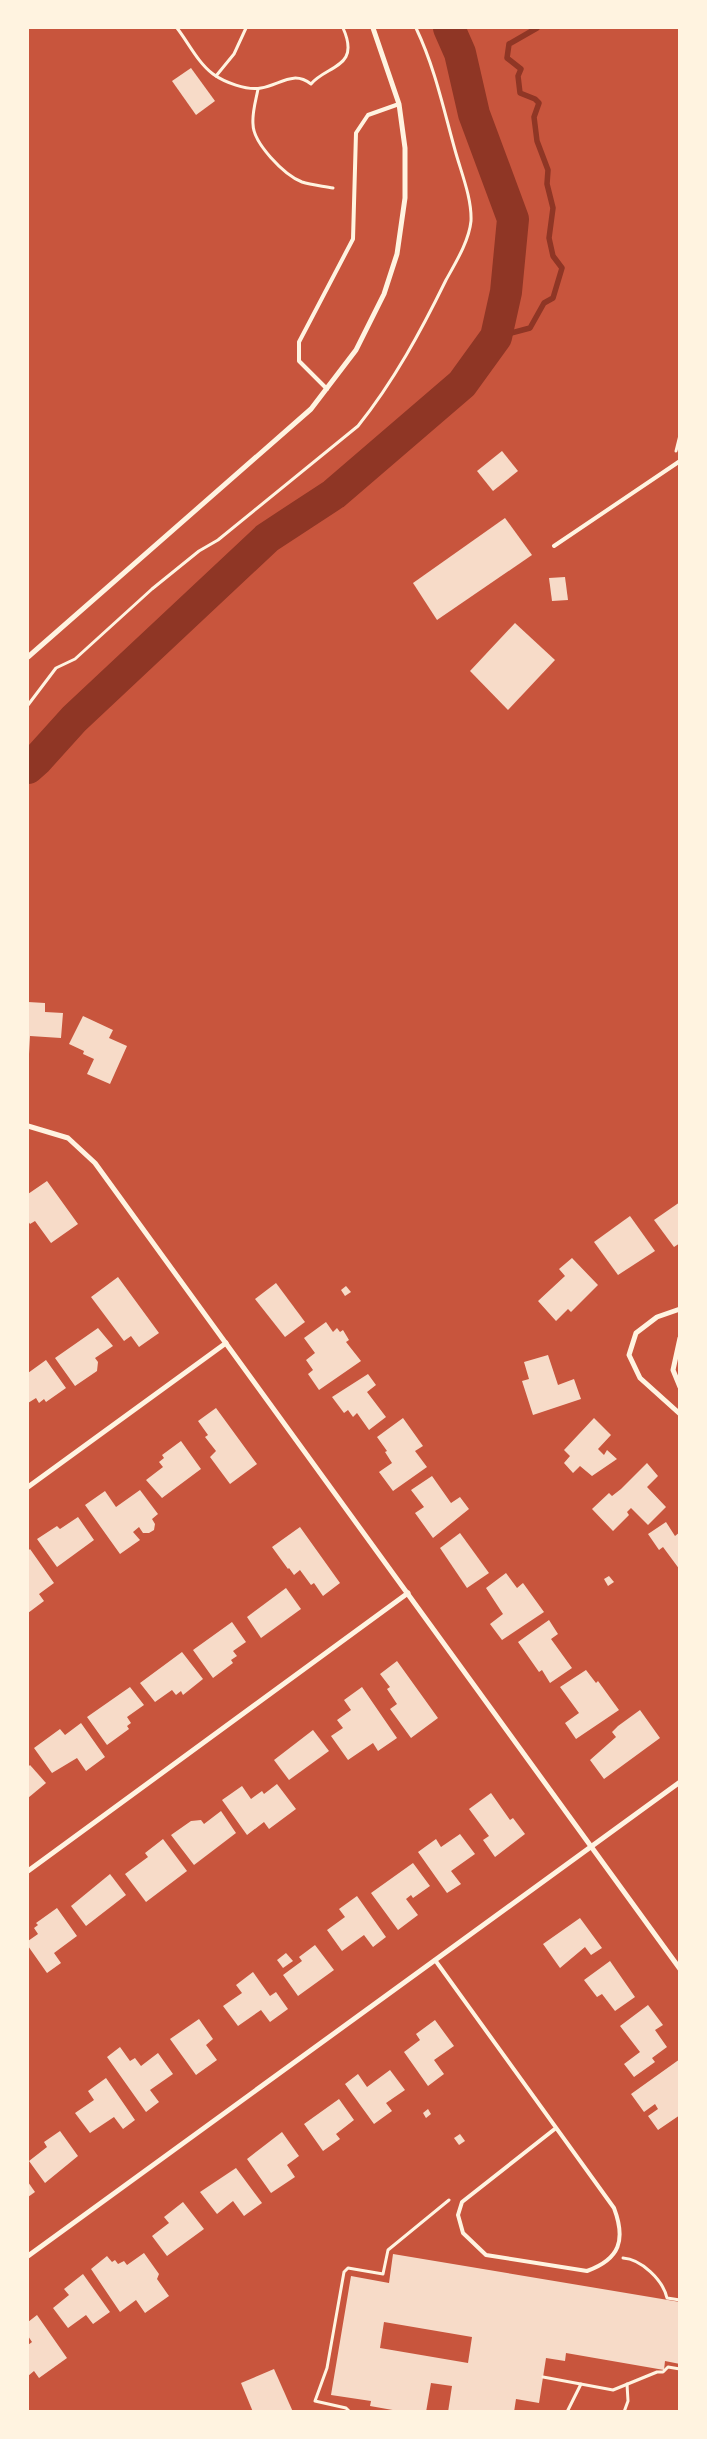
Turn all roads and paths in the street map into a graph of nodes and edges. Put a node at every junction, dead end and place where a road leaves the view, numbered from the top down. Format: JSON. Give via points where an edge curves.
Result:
{"nodes":[{"id":1,"x":177,"y":28,"type":"edge"},
{"id":2,"x":246,"y":28,"type":"edge"},
{"id":3,"x":343,"y":28,"type":"edge"},
{"id":4,"x":373,"y":28,"type":"edge"},
{"id":5,"x":216,"y":76,"type":"junction"},
{"id":6,"x":258,"y":88,"type":"junction"},
{"id":7,"x":399,"y":104,"type":"junction"},
{"id":8,"x":333,"y":188,"type":"dead end"},
{"id":9,"x":327,"y":389,"type":"junction"},
{"id":10,"x":680,"y":462,"type":"edge"},
{"id":11,"x":554,"y":546,"type":"dead end"},
{"id":12,"x":28,"y":657,"type":"edge"},
{"id":13,"x":28,"y":1126,"type":"edge"},
{"id":14,"x":680,"y":1309,"type":"edge"},
{"id":15,"x":680,"y":1338,"type":"edge"},
{"id":16,"x":226,"y":1343,"type":"junction"},
{"id":17,"x":680,"y":1387,"type":"edge"},
{"id":18,"x":680,"y":1414,"type":"edge"},
{"id":19,"x":28,"y":1487,"type":"edge"},
{"id":20,"x":408,"y":1593,"type":"junction"},
{"id":21,"x":680,"y":1782,"type":"edge"},
{"id":22,"x":591,"y":1846,"type":"junction"},
{"id":23,"x":28,"y":1871,"type":"edge"},
{"id":24,"x":435,"y":1960,"type":"junction"},
{"id":25,"x":680,"y":1969,"type":"edge"},
{"id":26,"x":556,"y":2128,"type":"junction"},
{"id":27,"x":449,"y":2200,"type":"dead end"},
{"id":28,"x":28,"y":2256,"type":"edge"},
{"id":29,"x":623,"y":2258,"type":"dead end"},
{"id":30,"x":680,"y":2300,"type":"edge"},
{"id":31,"x":680,"y":2369,"type":"edge"},
{"id":32,"x":543,"y":2377,"type":"dead end"},
{"id":33,"x":581,"y":2384,"type":"junction"},
{"id":34,"x":627,"y":2384,"type":"junction"},
{"id":35,"x":350,"y":2412,"type":"edge"},
{"id":36,"x":568,"y":2412,"type":"edge"},
{"id":37,"x":624,"y":2412,"type":"edge"}],
"edges":[{"from":1,"to":5,"type":"path"},
{"from":2,"to":5,"type":"path","via":[[234,54]]},
{"from":3,"to":6,"type":"path","via":[[348,46],[338,66],[311,84],[305,79],[288,77]]},
{"from":4,"to":7,"type":"street"},
{"from":5,"to":6,"type":"path","via":[[223,81]]},
{"from":6,"to":8,"type":"path","via":[[253,124],[256,137],[265,150],[301,182]]},
{"from":7,"to":9,"type":"street","via":[[405,148],[405,198],[397,254],[384,294],[356,350]]},
{"from":7,"to":9,"type":"lane","via":[[368,115],[356,133],[353,239],[299,342],[299,361]]},
{"from":9,"to":12,"type":"street","via":[[311,410]]},
{"from":10,"to":11,"type":"lane"},
{"from":13,"to":16,"type":"street","via":[[68,1138],[95,1163]]},
{"from":14,"to":18,"type":"street","via":[[658,1317],[636,1333],[628,1355],[640,1378]]},
{"from":15,"to":17,"type":"street","via":[[673,1370]]},
{"from":16,"to":19,"type":"street"},
{"from":16,"to":20,"type":"street"},
{"from":20,"to":22,"type":"street"},
{"from":20,"to":23,"type":"street"},
{"from":21,"to":22,"type":"street"},
{"from":22,"to":24,"type":"street"},
{"from":22,"to":25,"type":"street"},
{"from":24,"to":26,"type":"lane"},
{"from":24,"to":28,"type":"street"},
{"from":26,"to":26,"type":"lane","via":[[462,2202],[458,2215],[463,2233],[486,2255],[586,2270],[601,2266],[621,2241],[620,2225],[614,2208]]},
{"from":27,"to":35,"type":"path","via":[[388,2250],[383,2274],[348,2268],[344,2272],[327,2368],[315,2401],[346,2408]]},
{"from":29,"to":30,"type":"path","via":[[639,2263],[662,2285],[667,2298]]},
{"from":31,"to":34,"type":"path","via":[[668,2367],[663,2372]]},
{"from":32,"to":33,"type":"path"},
{"from":33,"to":34,"type":"path","via":[[613,2390]]},
{"from":33,"to":36,"type":"path"},
{"from":34,"to":37,"type":"path","via":[[628,2401]]}]}
